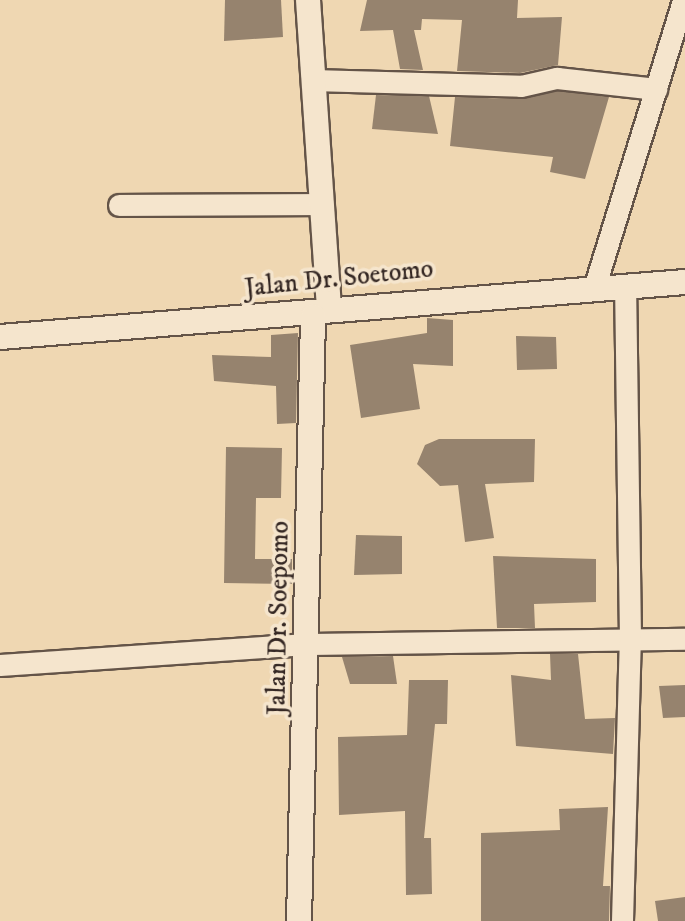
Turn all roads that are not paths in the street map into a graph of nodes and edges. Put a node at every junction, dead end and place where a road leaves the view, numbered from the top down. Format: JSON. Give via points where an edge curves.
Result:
{"nodes":[{"id":1,"x":308,"y":0,"type":"edge"},
{"id":2,"x":683,"y":0,"type":"edge"},
{"id":3,"x":312,"y":80,"type":"junction"},
{"id":4,"x":656,"y":89,"type":"junction"},
{"id":5,"x":321,"y":204,"type":"junction"},
{"id":6,"x":119,"y":205,"type":"dead end"},
{"id":7,"x":685,"y":282,"type":"edge"},
{"id":8,"x":595,"y":285,"type":"junction"},
{"id":9,"x":625,"y":285,"type":"junction"},
{"id":10,"x":321,"y":312,"type":"junction"},
{"id":11,"x":0,"y":337,"type":"edge"},
{"id":12,"x":630,"y":638,"type":"junction"},
{"id":13,"x":685,"y":639,"type":"edge"},
{"id":14,"x":310,"y":644,"type":"junction"},
{"id":15,"x":0,"y":665,"type":"edge"},
{"id":16,"x":299,"y":921,"type":"edge"},
{"id":17,"x":622,"y":921,"type":"edge"}],
"edges":[{"from":1,"to":3,"type":"street","name":"Jalan Dr. Soepomo"},
{"from":2,"to":4,"type":"street"},
{"from":3,"to":4,"type":"street","via":[[521,86],[557,78]]},
{"from":3,"to":5,"type":"street","name":"Jalan Dr. Soepomo"},
{"from":4,"to":8,"type":"street"},
{"from":5,"to":6,"type":"street"},
{"from":5,"to":10,"type":"street","name":"Jalan Dr. Soepomo"},
{"from":7,"to":9,"type":"street","name":"Jalan Dr. Soetomo"},
{"from":8,"to":9,"type":"street","name":"Jalan Dr. Soetomo"},
{"from":8,"to":10,"type":"street","name":"Jalan Dr. Soetomo"},
{"from":9,"to":12,"type":"street"},
{"from":10,"to":11,"type":"street","name":"Jalan Dr. Soetomo"},
{"from":10,"to":14,"type":"street","name":"Jalan Dr. Soepomo"},
{"from":12,"to":13,"type":"street"},
{"from":12,"to":14,"type":"street"},
{"from":12,"to":17,"type":"street"},
{"from":14,"to":15,"type":"street"},
{"from":14,"to":16,"type":"street","name":"Jalan Dr. Soepomo"}]}
